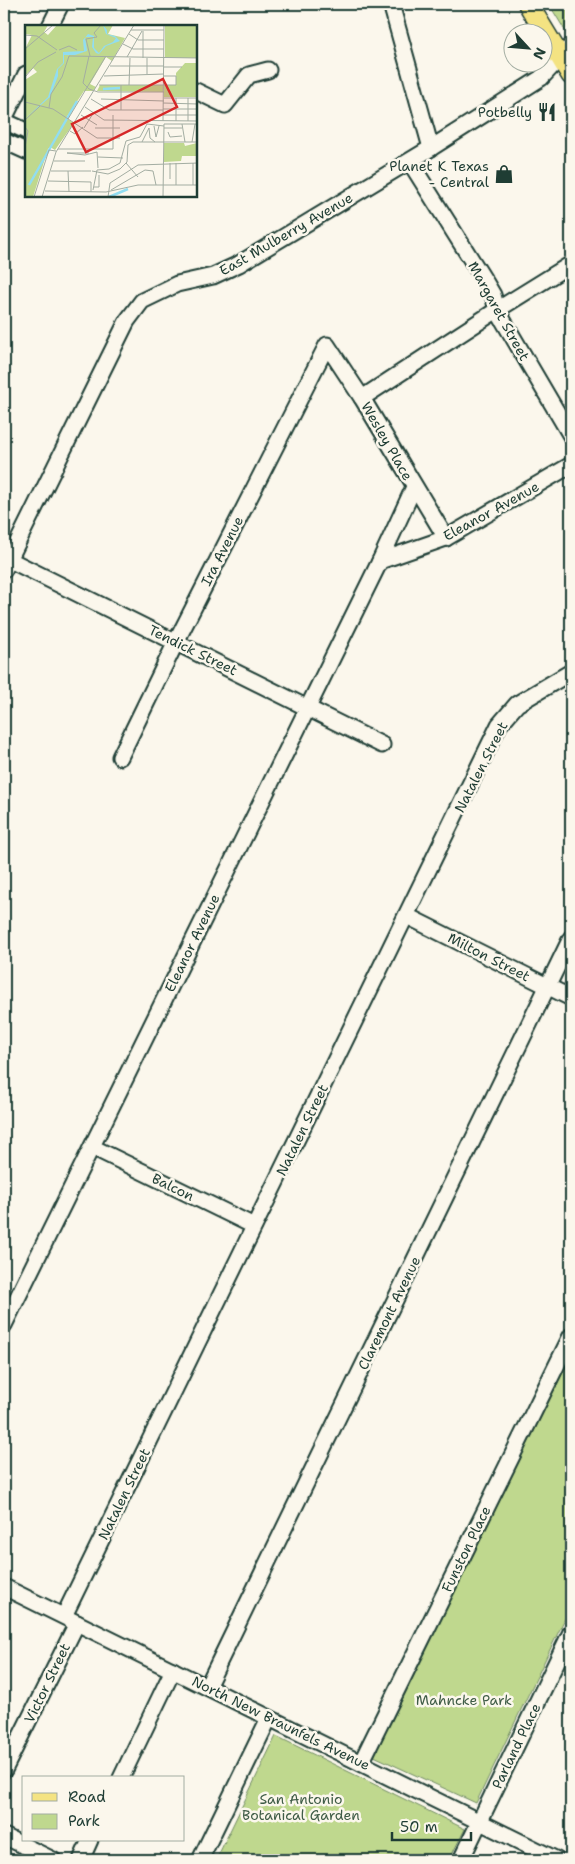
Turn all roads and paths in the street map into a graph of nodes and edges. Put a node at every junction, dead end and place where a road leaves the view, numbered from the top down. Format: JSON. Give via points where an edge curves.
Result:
{"nodes":[{"id":1,"x":61,"y":4,"type":"edge"},
{"id":2,"x":391,"y":4,"type":"edge"},
{"id":3,"x":528,"y":4,"type":"edge"},
{"id":4,"x":56,"y":24,"type":"edge"},
{"id":5,"x":566,"y":51,"type":"edge"},
{"id":6,"x":268,"y":70,"type":"dead end"},
{"id":7,"x":571,"y":75,"type":"edge"},
{"id":8,"x":25,"y":76,"type":"edge"},
{"id":9,"x":198,"y":92,"type":"edge"},
{"id":10,"x":4,"y":120,"type":"edge"},
{"id":11,"x":25,"y":130,"type":"edge"},
{"id":12,"x":4,"y":141,"type":"edge"},
{"id":13,"x":431,"y":148,"type":"junction"},
{"id":14,"x":25,"y":151,"type":"edge"},
{"id":15,"x":410,"y":162,"type":"junction"},
{"id":16,"x":571,"y":264,"type":"edge"},
{"id":17,"x":496,"y":310,"type":"junction"},
{"id":18,"x":327,"y":345,"type":"joint"},
{"id":19,"x":362,"y":398,"type":"junction"},
{"id":20,"x":571,"y":436,"type":"edge"},
{"id":21,"x":571,"y":465,"type":"edge"},
{"id":22,"x":414,"y":487,"type":"junction"},
{"id":23,"x":446,"y":538,"type":"junction"},
{"id":24,"x":380,"y":561,"type":"junction"},
{"id":25,"x":5,"y":562,"type":"edge"},
{"id":26,"x":176,"y":642,"type":"junction"},
{"id":27,"x":571,"y":672,"type":"edge"},
{"id":28,"x":308,"y":707,"type":"junction"},
{"id":29,"x":382,"y":745,"type":"dead end"},
{"id":30,"x":120,"y":757,"type":"dead end"},
{"id":31,"x":407,"y":916,"type":"junction"},
{"id":32,"x":571,"y":938,"type":"edge"},
{"id":33,"x":548,"y":986,"type":"junction"},
{"id":34,"x":571,"y":998,"type":"edge"},
{"id":35,"x":92,"y":1147,"type":"junction"},
{"id":36,"x":254,"y":1226,"type":"junction"},
{"id":37,"x":4,"y":1325,"type":"edge"},
{"id":38,"x":571,"y":1336,"type":"edge"},
{"id":39,"x":4,"y":1587,"type":"edge"},
{"id":40,"x":71,"y":1620,"type":"junction"},
{"id":41,"x":571,"y":1632,"type":"edge"},
{"id":42,"x":173,"y":1670,"type":"junction"},
{"id":43,"x":207,"y":1687,"type":"junction"},
{"id":44,"x":269,"y":1718,"type":"junction"},
{"id":45,"x":361,"y":1764,"type":"junction"},
{"id":46,"x":4,"y":1770,"type":"edge"},
{"id":47,"x":122,"y":1776,"type":"edge"},
{"id":48,"x":479,"y":1822,"type":"junction"},
{"id":49,"x":4,"y":1836,"type":"edge"},
{"id":50,"x":89,"y":1842,"type":"edge"},
{"id":51,"x":53,"y":1860,"type":"edge"},
{"id":52,"x":81,"y":1860,"type":"edge"},
{"id":53,"x":200,"y":1860,"type":"edge"},
{"id":54,"x":461,"y":1860,"type":"edge"},
{"id":55,"x":557,"y":1860,"type":"edge"}],
"edges":[{"from":1,"to":4,"type":"street"},
{"from":2,"to":13,"type":"street"},
{"from":3,"to":5,"type":"main road"},
{"from":5,"to":7,"type":"main road"},
{"from":5,"to":13,"type":"street","name":"East Mulberry Avenue","via":[[541,78]]},
{"from":6,"to":9,"type":"street","via":[[249,75],[225,105]]},
{"from":8,"to":10,"type":"street"},
{"from":10,"to":11,"type":"street"},
{"from":12,"to":14,"type":"street"},
{"from":13,"to":15,"type":"street","name":"East Mulberry Avenue"},
{"from":15,"to":17,"type":"street","name":"Margaret Street","via":[[494,295]]},
{"from":15,"to":25,"type":"street","name":"East Mulberry Avenue","via":[[227,271],[177,284],[142,301],[127,321]]},
{"from":16,"to":17,"type":"street"},
{"from":17,"to":19,"type":"street"},
{"from":17,"to":20,"type":"street","name":"Margaret Street"},
{"from":18,"to":19,"type":"street","name":"Wesley Place"},
{"from":18,"to":26,"type":"street","name":"Ira Avenue"},
{"from":19,"to":22,"type":"street","name":"Wesley Place"},
{"from":21,"to":23,"type":"street","name":"Eleanor Avenue"},
{"from":22,"to":23,"type":"street","name":"Wesley Place"},
{"from":22,"to":24,"type":"street","name":"Eleanor Avenue"},
{"from":23,"to":24,"type":"street","name":"Eleanor Avenue"},
{"from":24,"to":28,"type":"street","name":"Eleanor Avenue"},
{"from":25,"to":26,"type":"street","name":"Tendick Street"},
{"from":26,"to":28,"type":"street","name":"Tendick Street"},
{"from":26,"to":30,"type":"street","name":"Ira Avenue"},
{"from":27,"to":31,"type":"street","name":"Natalen Street","via":[[517,704],[499,725]]},
{"from":28,"to":29,"type":"street","name":"Tendick Street"},
{"from":28,"to":35,"type":"street","name":"Eleanor Avenue"},
{"from":31,"to":33,"type":"street","name":"Milton Street"},
{"from":31,"to":36,"type":"street","name":"Natalen Street"},
{"from":32,"to":33,"type":"street","name":"Claremont Avenue"},
{"from":33,"to":34,"type":"street","name":"Milton Street"},
{"from":33,"to":43,"type":"street","name":"Claremont Avenue"},
{"from":35,"to":36,"type":"street","name":"Balcon"},
{"from":35,"to":37,"type":"street","name":"Eleanor Avenue"},
{"from":36,"to":40,"type":"street","name":"Natalen Street"},
{"from":38,"to":45,"type":"street","name":"Funston Place"},
{"from":39,"to":40,"type":"street","name":"North New Braunfels Avenue"},
{"from":40,"to":42,"type":"street","name":"North New Braunfels Avenue"},
{"from":40,"to":46,"type":"street","name":"Victor Street"},
{"from":41,"to":48,"type":"street","name":"Parland Place"},
{"from":42,"to":43,"type":"street","name":"North New Braunfels Avenue"},
{"from":42,"to":47,"type":"street"},
{"from":43,"to":44,"type":"street","name":"North New Braunfels Avenue"},
{"from":44,"to":45,"type":"street","name":"North New Braunfels Avenue"},
{"from":44,"to":53,"type":"street"},
{"from":45,"to":48,"type":"street","name":"North New Braunfels Avenue"},
{"from":48,"to":54,"type":"street","name":"Parland Place"},
{"from":48,"to":55,"type":"street","name":"North New Braunfels Avenue"},
{"from":49,"to":51,"type":"street"},
{"from":50,"to":52,"type":"street"}]}
